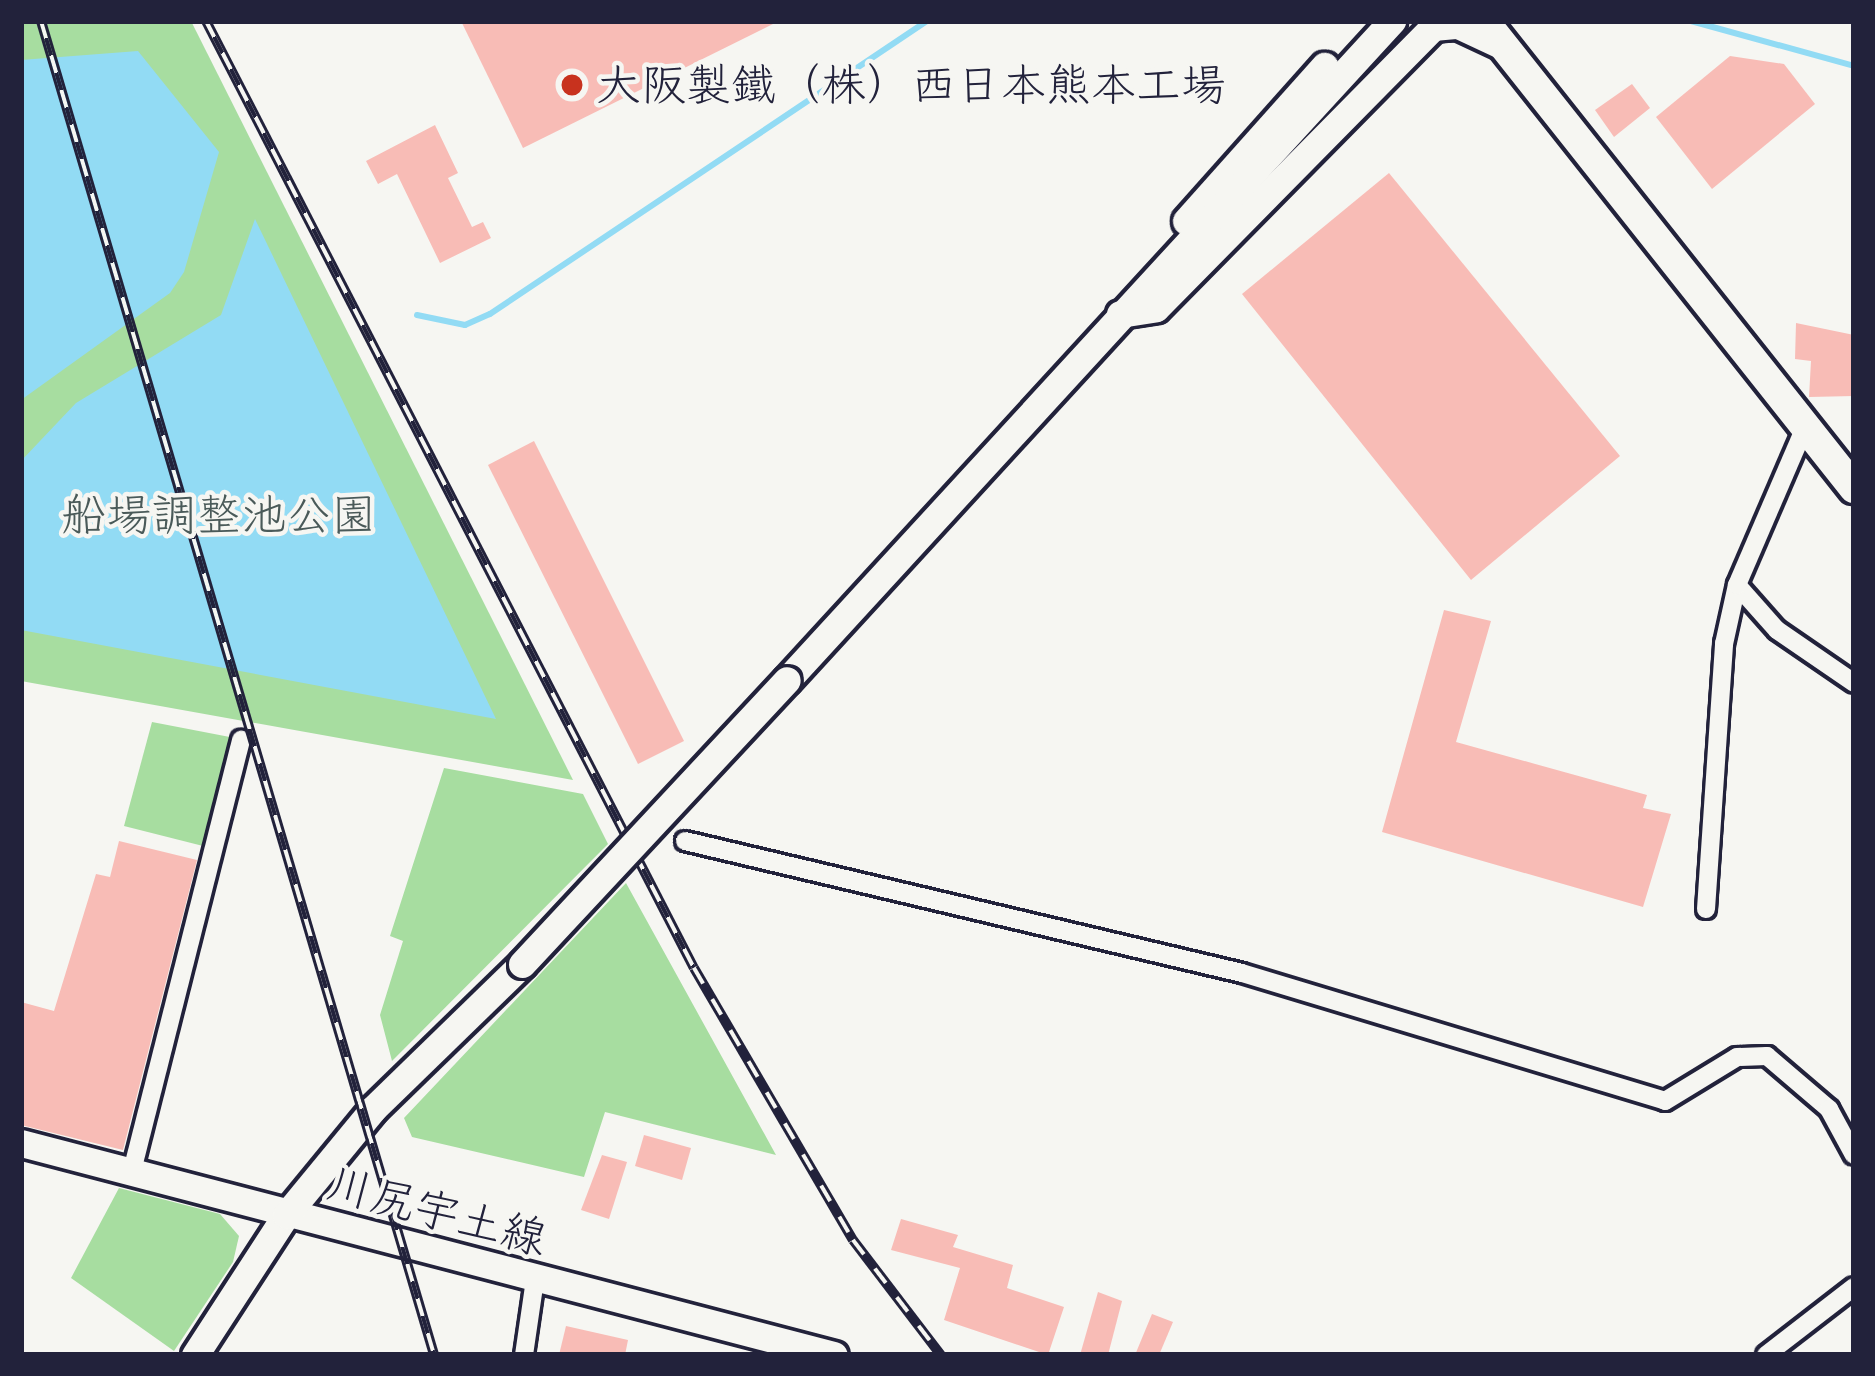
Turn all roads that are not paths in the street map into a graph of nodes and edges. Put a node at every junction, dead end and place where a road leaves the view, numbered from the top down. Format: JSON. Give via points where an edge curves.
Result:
{"nodes":[{"id":1,"x":1484,"y":21,"type":"edge"},
{"id":2,"x":1378,"y":27,"type":"edge"},
{"id":3,"x":1499,"y":34,"type":"edge"},
{"id":4,"x":1120,"y":314,"type":"junction"},
{"id":5,"x":1805,"y":427,"type":"junction"},
{"id":6,"x":1854,"y":488,"type":"edge"},
{"id":7,"x":1737,"y":585,"type":"junction"},
{"id":8,"x":1854,"y":682,"type":"edge"},
{"id":9,"x":241,"y":740,"type":"dead end"},
{"id":10,"x":685,"y":841,"type":"dead end"},
{"id":11,"x":1706,"y":909,"type":"dead end"},
{"id":12,"x":21,"y":1143,"type":"edge"},
{"id":13,"x":1854,"y":1155,"type":"edge"},
{"id":14,"x":132,"y":1172,"type":"junction"},
{"id":15,"x":286,"y":1215,"type":"junction"},
{"id":16,"x":535,"y":1280,"type":"junction"},
{"id":17,"x":1854,"y":1287,"type":"edge"},
{"id":18,"x":195,"y":1355,"type":"edge"},
{"id":19,"x":524,"y":1355,"type":"edge"},
{"id":20,"x":834,"y":1355,"type":"edge"},
{"id":21,"x":1766,"y":1355,"type":"edge"}],
"edges":[{"from":1,"to":3,"type":"main road"},
{"from":2,"to":4,"type":"street"},
{"from":3,"to":4,"type":"street","via":[[1432,27],[1156,308]]},
{"from":3,"to":5,"type":"main road"},
{"from":4,"to":15,"type":"street","bridge":true,"via":[[523,964],[374,1109]]},
{"from":5,"to":6,"type":"main road"},
{"from":5,"to":7,"type":"street"},
{"from":7,"to":8,"type":"street","via":[[1777,630]]},
{"from":7,"to":11,"type":"street","via":[[1724,644]]},
{"from":9,"to":14,"type":"street"},
{"from":10,"to":13,"type":"street","via":[[1242,973],[1665,1101],[1737,1058],[1767,1055],[1829,1109]]},
{"from":12,"to":14,"type":"street","name":"川尻宇土線"},
{"from":14,"to":15,"type":"street","name":"川尻宇土線"},
{"from":15,"to":16,"type":"street","name":"川尻宇土線"},
{"from":15,"to":18,"type":"street"},
{"from":16,"to":19,"type":"street"},
{"from":16,"to":20,"type":"street","name":"川尻宇土線"},
{"from":17,"to":21,"type":"street"}]}
